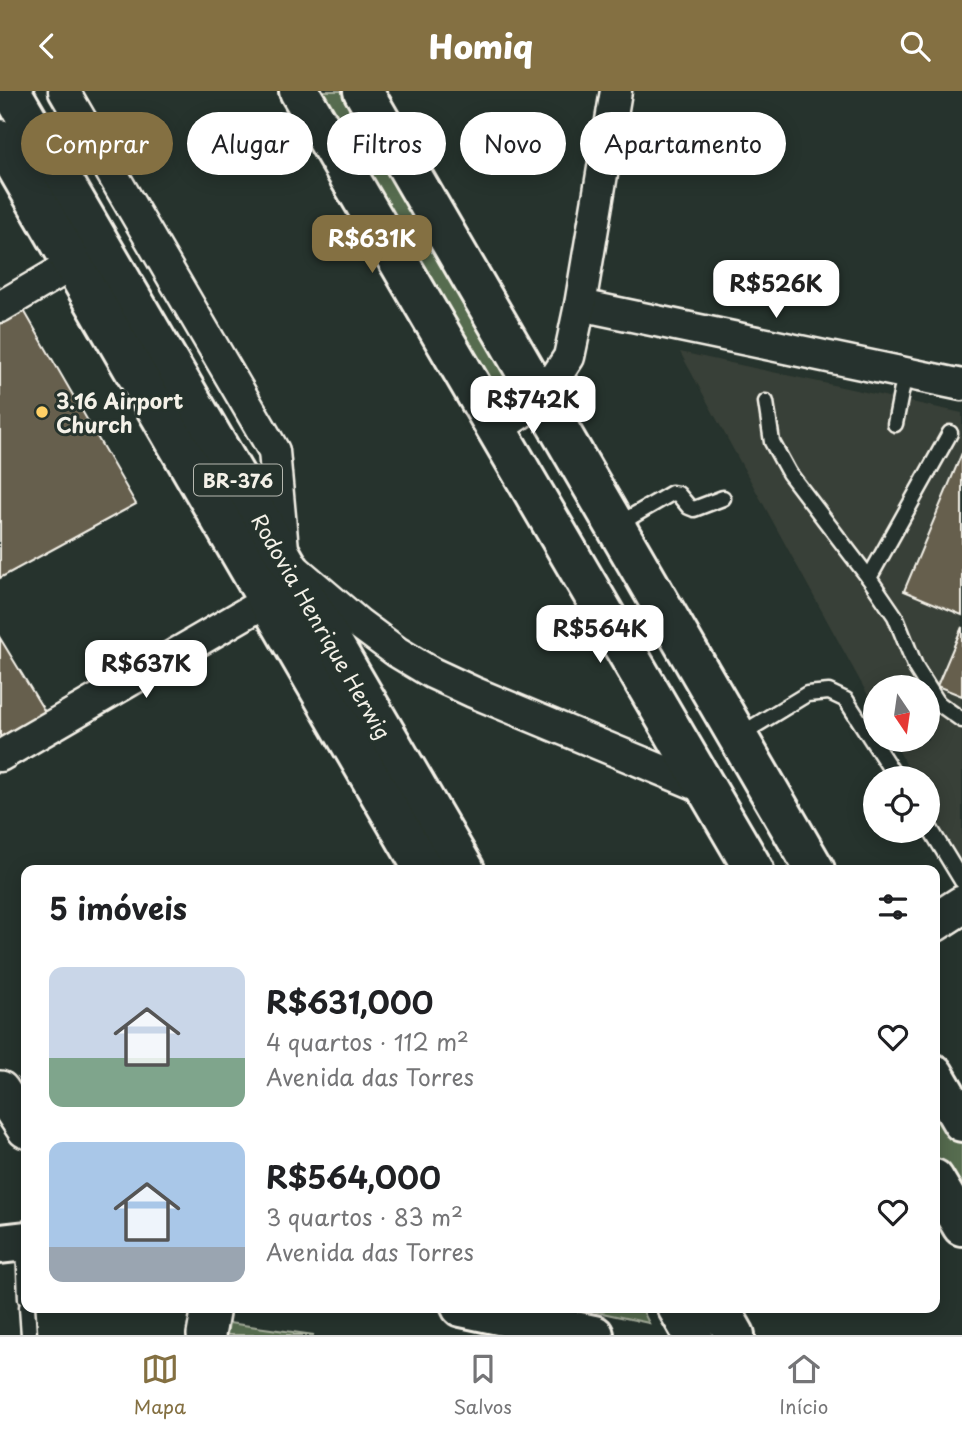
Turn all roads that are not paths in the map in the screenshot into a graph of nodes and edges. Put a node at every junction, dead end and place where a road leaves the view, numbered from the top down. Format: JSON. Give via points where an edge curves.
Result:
{"nodes":[{"id":1,"x":11,"y":91,"type":"edge"},
{"id":2,"x":64,"y":91,"type":"edge"},
{"id":3,"x":299,"y":91,"type":"edge"},
{"id":4,"x":363,"y":91,"type":"edge"},
{"id":5,"x":616,"y":91,"type":"edge"},
{"id":6,"x":0,"y":139,"type":"edge"},
{"id":7,"x":73,"y":264,"type":"junction"},
{"id":8,"x":580,"y":305,"type":"junction"},
{"id":9,"x":0,"y":307,"type":"edge"},
{"id":10,"x":905,"y":373,"type":"junction"},
{"id":11,"x":962,"y":386,"type":"edge"},
{"id":12,"x":541,"y":399,"type":"junction"},
{"id":13,"x":766,"y":402,"type":"dead end"},
{"id":14,"x":895,"y":424,"type":"dead end"},
{"id":15,"x":496,"y":430,"type":"junction"},
{"id":16,"x":950,"y":433,"type":"dead end"},
{"id":17,"x":723,"y":498,"type":"dead end"},
{"id":18,"x":615,"y":526,"type":"junction"},
{"id":19,"x":284,"y":560,"type":"junction"},
{"id":20,"x":869,"y":578,"type":"junction"},
{"id":21,"x":268,"y":601,"type":"junction"},
{"id":22,"x":962,"y":720,"type":"edge"},
{"id":23,"x":738,"y":736,"type":"junction"},
{"id":24,"x":0,"y":755,"type":"edge"},
{"id":25,"x":889,"y":766,"type":"edge"},
{"id":26,"x":707,"y":789,"type":"junction"},
{"id":27,"x":939,"y":843,"type":"edge"},
{"id":28,"x":421,"y":865,"type":"edge"},
{"id":29,"x":462,"y":865,"type":"edge"},
{"id":30,"x":751,"y":865,"type":"edge"},
{"id":31,"x":812,"y":865,"type":"edge"},
{"id":32,"x":962,"y":881,"type":"edge"},
{"id":33,"x":962,"y":905,"type":"edge"},
{"id":34,"x":940,"y":919,"type":"edge"},
{"id":35,"x":940,"y":1084,"type":"edge"},
{"id":36,"x":0,"y":1090,"type":"edge"},
{"id":37,"x":21,"y":1122,"type":"edge"},
{"id":38,"x":962,"y":1122,"type":"edge"},
{"id":39,"x":940,"y":1189,"type":"edge"},
{"id":40,"x":962,"y":1226,"type":"edge"},
{"id":41,"x":17,"y":1242,"type":"edge"},
{"id":42,"x":21,"y":1267,"type":"edge"},
{"id":43,"x":27,"y":1313,"type":"edge"},
{"id":44,"x":210,"y":1313,"type":"edge"},
{"id":45,"x":490,"y":1313,"type":"edge"},
{"id":46,"x":722,"y":1313,"type":"edge"},
{"id":47,"x":29,"y":1335,"type":"edge"},
{"id":48,"x":206,"y":1335,"type":"edge"},
{"id":49,"x":594,"y":1335,"type":"edge"},
{"id":50,"x":735,"y":1335,"type":"edge"}],
"edges":[{"from":1,"to":19,"type":"main road","name":"Rodovia Henrique Herwig","number":"BR-376"},
{"from":2,"to":19,"type":"street","via":[[274,451]]},
{"from":3,"to":15,"type":"main road"},
{"from":4,"to":12,"type":"main road"},
{"from":5,"to":8,"type":"street"},
{"from":6,"to":7,"type":"main road","name":"Rodovia Henrique Herwig","number":"BR-376"},
{"from":7,"to":9,"type":"street"},
{"from":7,"to":21,"type":"main road","name":"Rodovia Henrique Herwig","number":"BR-376"},
{"from":8,"to":10,"type":"street"},
{"from":8,"to":12,"type":"street","via":[[569,357]]},
{"from":10,"to":11,"type":"street"},
{"from":10,"to":14,"type":"lane"},
{"from":12,"to":15,"type":"street"},
{"from":12,"to":18,"type":"main road"},
{"from":13,"to":20,"type":"lane","via":[[772,442],[789,473]]},
{"from":15,"to":26,"type":"main road"},
{"from":16,"to":20,"type":"lane"},
{"from":17,"to":18,"type":"lane","via":[[694,509],[672,493]]},
{"from":18,"to":23,"type":"main road"},
{"from":19,"to":26,"type":"street","via":[[358,623],[432,673]]},
{"from":19,"to":29,"type":"main road","name":"Rodovia Henrique Herwig","number":"BR-376"},
{"from":20,"to":22,"type":"lane","via":[[895,616],[916,669],[938,703]]},
{"from":21,"to":24,"type":"street"},
{"from":21,"to":28,"type":"main road","name":"Rodovia Henrique Herwig","number":"BR-376"},
{"from":23,"to":25,"type":"lane","via":[[807,694],[829,692],[846,700]]},
{"from":23,"to":31,"type":"main road"},
{"from":26,"to":30,"type":"main road"},
{"from":27,"to":32,"type":"lane"},
{"from":33,"to":34,"type":"street"},
{"from":35,"to":38,"type":"main road"},
{"from":36,"to":37,"type":"street"},
{"from":39,"to":40,"type":"main road"},
{"from":41,"to":42,"type":"lane"},
{"from":43,"to":47,"type":"lane"},
{"from":44,"to":48,"type":"street"},
{"from":45,"to":49,"type":"main road"},
{"from":46,"to":50,"type":"main road"}]}
